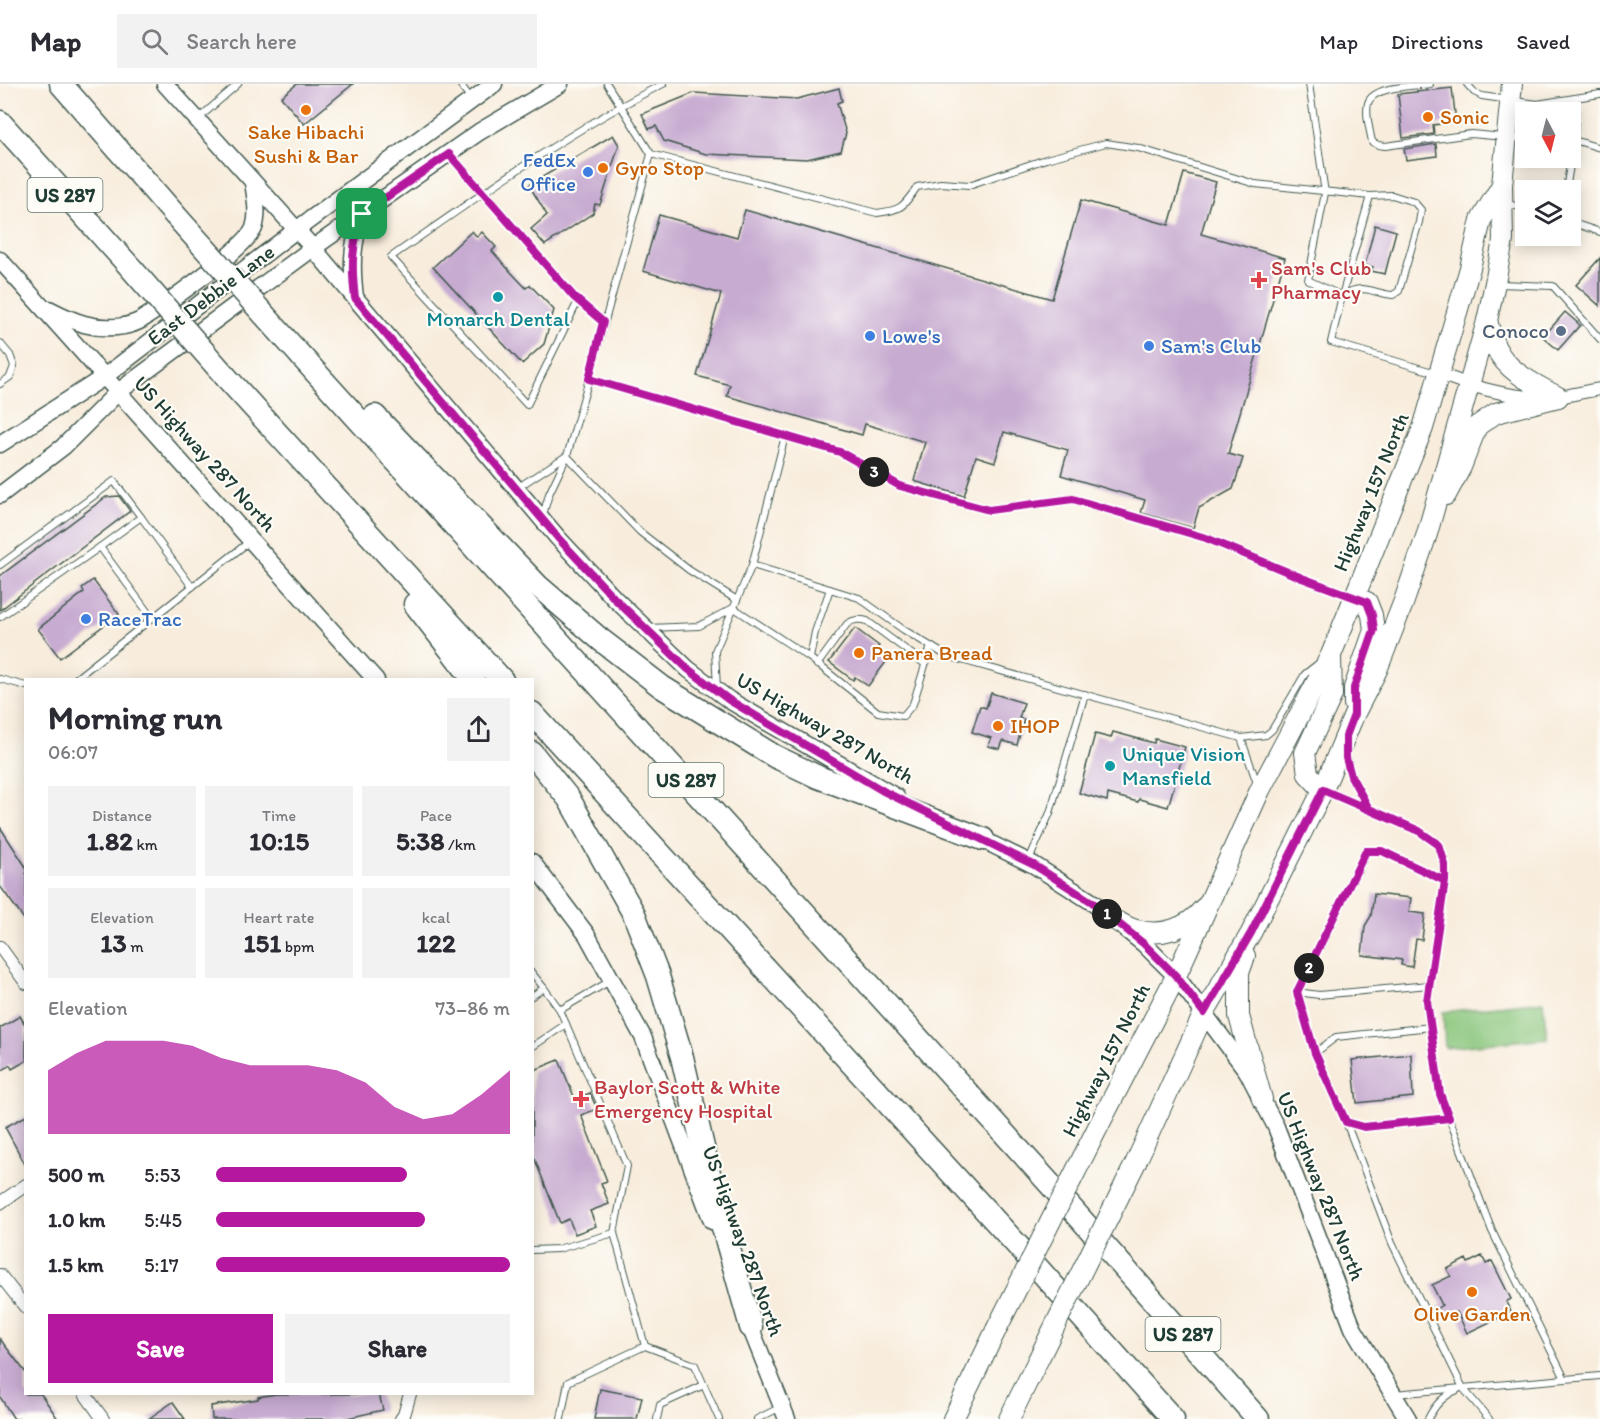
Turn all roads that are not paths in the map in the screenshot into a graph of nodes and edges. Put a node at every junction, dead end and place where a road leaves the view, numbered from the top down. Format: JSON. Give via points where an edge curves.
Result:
{"nodes":[{"id":1,"x":61,"y":84,"type":"edge"},
{"id":2,"x":165,"y":84,"type":"edge"},
{"id":3,"x":238,"y":84,"type":"edge"},
{"id":4,"x":460,"y":84,"type":"edge"},
{"id":5,"x":494,"y":84,"type":"edge"},
{"id":6,"x":560,"y":84,"type":"edge"},
{"id":7,"x":607,"y":84,"type":"edge"},
{"id":8,"x":663,"y":84,"type":"edge"},
{"id":9,"x":1309,"y":84,"type":"edge"},
{"id":10,"x":1430,"y":84,"type":"edge"},
{"id":11,"x":1467,"y":84,"type":"edge"},
{"id":12,"x":1512,"y":91,"type":"edge"},
{"id":13,"x":1600,"y":94,"type":"edge"},
{"id":14,"x":1576,"y":99,"type":"junction"},
{"id":15,"x":472,"y":101,"type":"junction"},
{"id":16,"x":1576,"y":102,"type":"edge"},
{"id":17,"x":619,"y":106,"type":"junction"},
{"id":18,"x":198,"y":119,"type":"junction"},
{"id":19,"x":0,"y":122,"type":"edge"},
{"id":20,"x":1515,"y":126,"type":"edge"},
{"id":21,"x":1515,"y":138,"type":"edge"},
{"id":22,"x":1515,"y":142,"type":"edge"},
{"id":23,"x":1581,"y":143,"type":"edge"},
{"id":24,"x":1600,"y":148,"type":"edge"},
{"id":25,"x":449,"y":154,"type":"junction"},
{"id":26,"x":651,"y":154,"type":"junction"},
{"id":27,"x":253,"y":182,"type":"junction"},
{"id":28,"x":484,"y":193,"type":"junction"},
{"id":29,"x":1325,"y":193,"type":"junction"},
{"id":30,"x":1502,"y":194,"type":"junction"},
{"id":31,"x":1370,"y":196,"type":"junction"},
{"id":32,"x":1515,"y":202,"type":"edge"},
{"id":33,"x":362,"y":214,"type":"junction"},
{"id":34,"x":1581,"y":226,"type":"edge"},
{"id":35,"x":296,"y":230,"type":"junction"},
{"id":36,"x":1600,"y":232,"type":"edge"},
{"id":37,"x":313,"y":248,"type":"junction"},
{"id":38,"x":0,"y":260,"type":"edge"},
{"id":39,"x":1495,"y":283,"type":"junction"},
{"id":40,"x":1342,"y":296,"type":"junction"},
{"id":41,"x":355,"y":298,"type":"junction"},
{"id":42,"x":578,"y":300,"type":"junction"},
{"id":43,"x":40,"y":305,"type":"junction"},
{"id":44,"x":1487,"y":321,"type":"junction"},
{"id":45,"x":603,"y":322,"type":"junction"},
{"id":46,"x":1600,"y":339,"type":"edge"},
{"id":47,"x":0,"y":343,"type":"edge"},
{"id":48,"x":1440,"y":374,"type":"junction"},
{"id":49,"x":104,"y":377,"type":"junction"},
{"id":50,"x":589,"y":379,"type":"junction"},
{"id":51,"x":321,"y":380,"type":"junction"},
{"id":52,"x":0,"y":384,"type":"edge"},
{"id":53,"x":1468,"y":385,"type":"junction"},
{"id":54,"x":1600,"y":389,"type":"edge"},
{"id":55,"x":118,"y":392,"type":"junction"},
{"id":56,"x":1558,"y":397,"type":"junction"},
{"id":57,"x":785,"y":436,"type":"junction"},
{"id":58,"x":0,"y":444,"type":"edge"},
{"id":59,"x":567,"y":456,"type":"junction"},
{"id":60,"x":517,"y":489,"type":"junction"},
{"id":61,"x":0,"y":495,"type":"edge"},
{"id":62,"x":343,"y":506,"type":"junction"},
{"id":63,"x":141,"y":517,"type":"junction"},
{"id":64,"x":542,"y":519,"type":"junction"},
{"id":65,"x":1427,"y":534,"type":"junction"},
{"id":66,"x":252,"y":540,"type":"junction"},
{"id":67,"x":100,"y":547,"type":"junction"},
{"id":68,"x":0,"y":565,"type":"edge"},
{"id":69,"x":752,"y":565,"type":"junction"},
{"id":70,"x":192,"y":587,"type":"junction"},
{"id":71,"x":830,"y":589,"type":"junction"},
{"id":72,"x":1354,"y":597,"type":"junction"},
{"id":73,"x":737,"y":600,"type":"junction"},
{"id":74,"x":734,"y":608,"type":"junction"},
{"id":75,"x":0,"y":617,"type":"edge"},
{"id":76,"x":152,"y":618,"type":"junction"},
{"id":77,"x":646,"y":628,"type":"junction"},
{"id":78,"x":931,"y":646,"type":"junction"},
{"id":79,"x":1331,"y":655,"type":"junction"},
{"id":80,"x":810,"y":658,"type":"junction"},
{"id":81,"x":925,"y":664,"type":"junction"},
{"id":82,"x":817,"y":665,"type":"junction"},
{"id":83,"x":77,"y":678,"type":"edge"},
{"id":84,"x":374,"y":678,"type":"edge"},
{"id":85,"x":472,"y":678,"type":"edge"},
{"id":86,"x":500,"y":678,"type":"edge"},
{"id":87,"x":0,"y":679,"type":"edge"},
{"id":88,"x":24,"y":685,"type":"edge"},
{"id":89,"x":717,"y":691,"type":"junction"},
{"id":90,"x":1085,"y":694,"type":"junction"},
{"id":91,"x":534,"y":715,"type":"edge"},
{"id":92,"x":1354,"y":715,"type":"junction"},
{"id":93,"x":1346,"y":736,"type":"junction"},
{"id":94,"x":1241,"y":738,"type":"junction"},
{"id":95,"x":534,"y":755,"type":"edge"},
{"id":96,"x":1260,"y":790,"type":"junction"},
{"id":97,"x":1323,"y":790,"type":"junction"},
{"id":98,"x":1369,"y":809,"type":"junction"},
{"id":99,"x":982,"y":839,"type":"junction"},
{"id":100,"x":1028,"y":862,"type":"junction"},
{"id":101,"x":534,"y":865,"type":"edge"},
{"id":102,"x":1445,"y":881,"type":"junction"},
{"id":103,"x":1211,"y":899,"type":"junction"},
{"id":104,"x":1114,"y":920,"type":"junction"},
{"id":105,"x":1251,"y":933,"type":"junction"},
{"id":106,"x":0,"y":947,"type":"edge"},
{"id":107,"x":5,"y":964,"type":"edge"},
{"id":108,"x":534,"y":976,"type":"edge"},
{"id":109,"x":1176,"y":976,"type":"junction"},
{"id":110,"x":612,"y":980,"type":"junction"},
{"id":111,"x":24,"y":981,"type":"edge"},
{"id":112,"x":1429,"y":986,"type":"junction"},
{"id":113,"x":544,"y":988,"type":"junction"},
{"id":114,"x":1297,"y":992,"type":"junction"},
{"id":115,"x":534,"y":995,"type":"edge"},
{"id":116,"x":560,"y":1010,"type":"junction"},
{"id":117,"x":1204,"y":1013,"type":"junction"},
{"id":118,"x":566,"y":1024,"type":"junction"},
{"id":119,"x":1431,"y":1028,"type":"junction"},
{"id":120,"x":534,"y":1046,"type":"edge"},
{"id":121,"x":1315,"y":1053,"type":"junction"},
{"id":122,"x":1262,"y":1099,"type":"junction"},
{"id":123,"x":1449,"y":1118,"type":"junction"},
{"id":124,"x":1346,"y":1122,"type":"junction"},
{"id":125,"x":24,"y":1186,"type":"edge"},
{"id":126,"x":0,"y":1203,"type":"edge"},
{"id":127,"x":614,"y":1233,"type":"junction"},
{"id":128,"x":534,"y":1250,"type":"edge"},
{"id":129,"x":0,"y":1275,"type":"edge"},
{"id":130,"x":24,"y":1305,"type":"edge"},
{"id":131,"x":751,"y":1327,"type":"junction"},
{"id":132,"x":645,"y":1346,"type":"junction"},
{"id":133,"x":1600,"y":1376,"type":"edge"},
{"id":134,"x":1565,"y":1379,"type":"junction"},
{"id":135,"x":704,"y":1386,"type":"junction"},
{"id":136,"x":1463,"y":1388,"type":"junction"},
{"id":137,"x":1392,"y":1394,"type":"junction"},
{"id":138,"x":86,"y":1395,"type":"edge"},
{"id":139,"x":410,"y":1395,"type":"edge"},
{"id":140,"x":784,"y":1413,"type":"edge"},
{"id":141,"x":103,"y":1419,"type":"edge"},
{"id":142,"x":401,"y":1419,"type":"edge"},
{"id":143,"x":561,"y":1419,"type":"edge"},
{"id":144,"x":657,"y":1419,"type":"edge"},
{"id":145,"x":719,"y":1419,"type":"edge"},
{"id":146,"x":757,"y":1419,"type":"edge"},
{"id":147,"x":952,"y":1419,"type":"edge"},
{"id":148,"x":1009,"y":1419,"type":"edge"},
{"id":149,"x":1173,"y":1419,"type":"edge"},
{"id":150,"x":1258,"y":1419,"type":"edge"},
{"id":151,"x":1408,"y":1419,"type":"edge"},
{"id":152,"x":1428,"y":1419,"type":"edge"},
{"id":153,"x":1488,"y":1419,"type":"edge"}],
"edges":[{"from":1,"to":51,"type":"highway","number":"US 287","bridge":true},
{"from":2,"to":18,"type":"main road","name":"US Highway 287 North"},
{"from":3,"to":18,"type":"lane"},
{"from":4,"to":15,"type":"lane"},
{"from":5,"to":15,"type":"main road","name":"East Debbie Lane"},
{"from":6,"to":25,"type":"main road","name":"East Debbie Lane"},
{"from":7,"to":17,"type":"lane"},
{"from":8,"to":17,"type":"lane"},
{"from":9,"to":29,"type":"lane"},
{"from":10,"to":21,"type":"lane","via":[[1379,91],[1371,96],[1367,104],[1372,142],[1385,146],[1471,134]]},
{"from":11,"to":12,"type":"lane","via":[[1482,96]]},
{"from":12,"to":14,"type":"lane","via":[[1537,104]]},
{"from":12,"to":20,"type":"main road","name":"Highway 157 North"},
{"from":13,"to":14,"type":"lane"},
{"from":14,"to":16,"type":"lane"},
{"from":15,"to":35,"type":"main road","name":"East Debbie Lane"},
{"from":17,"to":26,"type":"lane"},
{"from":17,"to":28,"type":"lane"},
{"from":18,"to":27,"type":"main road","name":"US Highway 287 North"},
{"from":19,"to":62,"type":"highway","number":"US 287","bridge":true},
{"from":22,"to":30,"type":"main road","name":"Highway 157 North"},
{"from":23,"to":24,"type":"lane"},
{"from":25,"to":28,"type":"lane"},
{"from":25,"to":33,"type":"main road","name":"East Debbie Lane"},
{"from":26,"to":29,"type":"lane","via":[[877,213],[897,210],[917,187],[941,183],[969,185],[1107,143],[1138,148],[1254,184]]},
{"from":26,"to":45,"type":"lane"},
{"from":27,"to":35,"type":"main road","name":"US Highway 287 North"},
{"from":27,"to":43,"type":"main road","via":[[256,211],[250,238],[139,321],[93,327]]},
{"from":28,"to":42,"type":"lane"},
{"from":28,"to":42,"type":"lane","via":[[391,256],[527,405]]},
{"from":29,"to":31,"type":"lane"},
{"from":29,"to":40,"type":"lane","via":[[1308,280]]},
{"from":30,"to":32,"type":"lane"},
{"from":30,"to":39,"type":"main road","name":"Highway 157 North","via":[[1503,240]]},
{"from":30,"to":48,"type":"main road","name":"Highway 157 North","via":[[1481,220]]},
{"from":31,"to":40,"type":"lane"},
{"from":31,"to":40,"type":"lane","via":[[1392,195],[1414,202],[1421,210],[1419,222],[1399,291],[1393,295],[1362,288]]},
{"from":33,"to":37,"type":"main road","name":"East Debbie Lane"},
{"from":33,"to":41,"type":"main road","via":[[352,255]]},
{"from":34,"to":36,"type":"lane"},
{"from":35,"to":37,"type":"main road","name":"US Highway 287 North"},
{"from":35,"to":49,"type":"main road","name":"East Debbie Lane"},
{"from":37,"to":41,"type":"main road","name":"US Highway 287 North"},
{"from":37,"to":55,"type":"main road","name":"East Debbie Lane"},
{"from":38,"to":43,"type":"main road","name":"US Highway 287 North"},
{"from":39,"to":44,"type":"main road","name":"Highway 157 North"},
{"from":39,"to":46,"type":"lane","via":[[1552,286]]},
{"from":40,"to":48,"type":"lane","via":[[1331,342]]},
{"from":41,"to":60,"type":"main road","name":"US Highway 287 North"},
{"from":42,"to":45,"type":"lane"},
{"from":43,"to":49,"type":"main road","name":"US Highway 287 North"},
{"from":44,"to":53,"type":"main road","name":"Highway 157 North"},
{"from":44,"to":56,"type":"main road","via":[[1496,348],[1518,375]]},
{"from":45,"to":50,"type":"lane"},
{"from":47,"to":52,"type":"lane","via":[[14,366],[10,377]]},
{"from":48,"to":53,"type":"street"},
{"from":48,"to":72,"type":"main road","name":"Highway 157 North","via":[[1423,428]]},
{"from":49,"to":55,"type":"main road","name":"US Highway 287 North"},
{"from":49,"to":58,"type":"main road","name":"East Debbie Lane"},
{"from":50,"to":57,"type":"lane"},
{"from":50,"to":59,"type":"lane"},
{"from":51,"to":99,"type":"highway","via":[[362,403],[538,586],[662,687],[774,756],[809,773]]},
{"from":51,"to":150,"type":"highway","number":"US 287","via":[[1018,1147]]},
{"from":53,"to":56,"type":"street","via":[[1510,395]]},
{"from":53,"to":65,"type":"main road","name":"Highway 157 North"},
{"from":54,"to":56,"type":"street"},
{"from":55,"to":61,"type":"main road","name":"East Debbie Lane","via":[[63,447]]},
{"from":55,"to":66,"type":"main road","name":"US Highway 287 North"},
{"from":56,"to":65,"type":"main road","via":[[1496,413],[1477,426]]},
{"from":57,"to":69,"type":"lane"},
{"from":57,"to":72,"type":"lane","via":[[840,452],[900,486],[989,510],[1073,499],[1206,538]]},
{"from":59,"to":60,"type":"lane"},
{"from":59,"to":64,"type":"lane"},
{"from":59,"to":73,"type":"lane","via":[[640,532]]},
{"from":60,"to":64,"type":"main road","name":"US Highway 287 North"},
{"from":62,"to":85,"type":"highway"},
{"from":62,"to":86,"type":"highway","number":"US 287"},
{"from":63,"to":67,"type":"lane"},
{"from":63,"to":68,"type":"lane","via":[[114,481]]},
{"from":63,"to":70,"type":"lane"},
{"from":64,"to":77,"type":"main road","name":"US Highway 287 North"},
{"from":65,"to":92,"type":"main road","name":"Highway 157 North","via":[[1377,670]]},
{"from":66,"to":70,"type":"lane"},
{"from":66,"to":84,"type":"main road","name":"US Highway 287 North"},
{"from":67,"to":75,"type":"lane"},
{"from":67,"to":76,"type":"lane"},
{"from":69,"to":71,"type":"lane"},
{"from":69,"to":73,"type":"lane"},
{"from":70,"to":76,"type":"lane"},
{"from":71,"to":78,"type":"lane","via":[[859,598]]},
{"from":71,"to":80,"type":"lane"},
{"from":72,"to":79,"type":"main road","name":"Highway 157 North"},
{"from":72,"to":92,"type":"main road","via":[[1367,602],[1374,630],[1354,688]]},
{"from":73,"to":74,"type":"lane"},
{"from":74,"to":77,"type":"lane","via":[[699,626]]},
{"from":74,"to":80,"type":"lane"},
{"from":74,"to":89,"type":"lane","via":[[715,651]]},
{"from":76,"to":83,"type":"lane"},
{"from":77,"to":89,"type":"main road","name":"US Highway 287 North"},
{"from":78,"to":81,"type":"lane"},
{"from":78,"to":90,"type":"lane","via":[[947,656]]},
{"from":79,"to":94,"type":"lane","via":[[1305,674],[1272,730],[1266,735]]},
{"from":79,"to":96,"type":"main road","name":"Highway 157 North"},
{"from":79,"to":97,"type":"main road","via":[[1332,695],[1305,753],[1308,774]]},
{"from":80,"to":82,"type":"lane"},
{"from":81,"to":82,"type":"lane","via":[[867,621],[853,620]]},
{"from":81,"to":82,"type":"lane","via":[[913,704],[903,716],[878,712]]},
{"from":87,"to":88,"type":"lane"},
{"from":89,"to":99,"type":"main road","name":"US Highway 287 North","via":[[885,792]]},
{"from":90,"to":94,"type":"lane"},
{"from":90,"to":100,"type":"lane","via":[[1050,813]]},
{"from":91,"to":149,"type":"highway","number":"US 287"},
{"from":92,"to":93,"type":"main road","name":"Highway 157 North"},
{"from":93,"to":97,"type":"main road","name":"Highway 157 North"},
{"from":93,"to":98,"type":"lane","via":[[1351,776]]},
{"from":94,"to":96,"type":"lane"},
{"from":95,"to":131,"type":"highway","via":[[569,799],[634,914],[658,976]]},
{"from":96,"to":103,"type":"main road","name":"Highway 157 North"},
{"from":97,"to":98,"type":"lane"},
{"from":97,"to":105,"type":"main road","name":"Highway 157 North"},
{"from":98,"to":102,"type":"lane","via":[[1419,831],[1439,845]]},
{"from":99,"to":100,"type":"main road","name":"US Highway 287 North"},
{"from":100,"to":104,"type":"main road","name":"US Highway 287 North"},
{"from":101,"to":110,"type":"main road","name":"US Highway 287 North","via":[[588,935]]},
{"from":102,"to":112,"type":"lane"},
{"from":102,"to":114,"type":"lane","via":[[1382,851],[1366,851]]},
{"from":103,"to":104,"type":"main road","via":[[1197,917],[1178,928],[1156,933],[1134,930]]},
{"from":103,"to":109,"type":"main road","name":"Highway 157 North"},
{"from":104,"to":109,"type":"main road","name":"US Highway 287 North"},
{"from":105,"to":117,"type":"main road","name":"Highway 157 North"},
{"from":105,"to":122,"type":"main road","via":[[1239,973],[1239,1016]]},
{"from":106,"to":107,"type":"street"},
{"from":107,"to":111,"type":"street"},
{"from":108,"to":113,"type":"lane"},
{"from":109,"to":117,"type":"main road","name":"US Highway 287 North"},
{"from":109,"to":147,"type":"main road","name":"Highway 157 North","bridge":true},
{"from":110,"to":116,"type":"lane"},
{"from":110,"to":131,"type":"main road","name":"US Highway 287 North","via":[[644,1036]]},
{"from":112,"to":114,"type":"lane","via":[[1319,995]]},
{"from":112,"to":119,"type":"lane"},
{"from":113,"to":115,"type":"lane"},
{"from":113,"to":116,"type":"lane"},
{"from":114,"to":121,"type":"lane"},
{"from":116,"to":118,"type":"lane"},
{"from":117,"to":122,"type":"main road","name":"US Highway 287 North","via":[[1247,1071]]},
{"from":117,"to":148,"type":"main road","name":"Highway 157 North","bridge":true,"via":[[1136,1162]]},
{"from":118,"to":120,"type":"lane"},
{"from":118,"to":127,"type":"lane","via":[[627,1166]]},
{"from":119,"to":121,"type":"lane","via":[[1336,1037]]},
{"from":119,"to":123,"type":"lane","via":[[1440,1094]]},
{"from":121,"to":124,"type":"lane"},
{"from":122,"to":137,"type":"main road","name":"US Highway 287 North","via":[[1276,1126],[1353,1328]]},
{"from":123,"to":124,"type":"lane","via":[[1364,1127]]},
{"from":123,"to":134,"type":"lane","via":[[1492,1231]]},
{"from":124,"to":136,"type":"lane","via":[[1392,1243]]},
{"from":125,"to":126,"type":"street"},
{"from":127,"to":128,"type":"lane","via":[[558,1249]]},
{"from":127,"to":132,"type":"lane"},
{"from":129,"to":130,"type":"street"},
{"from":131,"to":140,"type":"main road","name":"US Highway 287 North"},
{"from":132,"to":135,"type":"lane","via":[[695,1365]]},
{"from":132,"to":143,"type":"lane","via":[[568,1382]]},
{"from":133,"to":134,"type":"lane"},
{"from":134,"to":136,"type":"lane"},
{"from":135,"to":144,"type":"lane","via":[[660,1405]]},
{"from":135,"to":145,"type":"lane"},
{"from":136,"to":137,"type":"lane"},
{"from":136,"to":152,"type":"lane","via":[[1437,1403]]},
{"from":136,"to":153,"type":"lane"},
{"from":137,"to":151,"type":"main road","name":"US Highway 287 North"},
{"from":138,"to":141,"type":"street"},
{"from":139,"to":142,"type":"street"},
{"from":140,"to":146,"type":"lane"}]}
